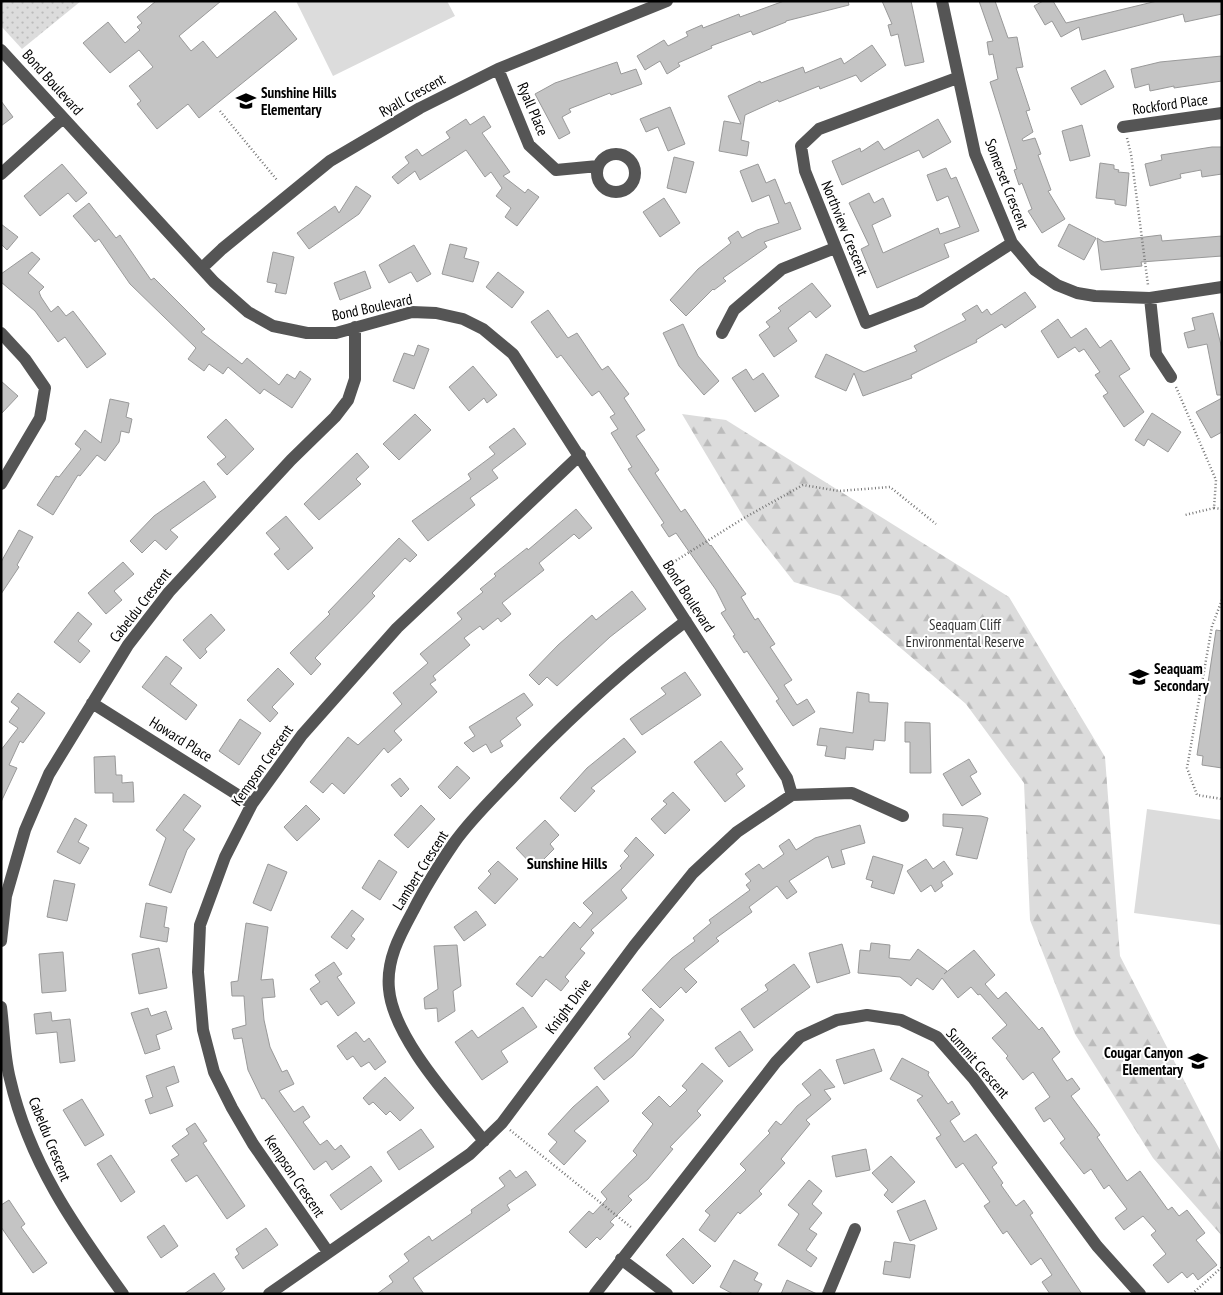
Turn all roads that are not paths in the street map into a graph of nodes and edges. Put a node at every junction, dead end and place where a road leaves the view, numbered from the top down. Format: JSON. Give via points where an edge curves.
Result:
{"nodes":[{"id":1,"x":667,"y":1,"type":"edge"},
{"id":2,"x":942,"y":1,"type":"edge"},
{"id":3,"x":641,"y":6,"type":"edge"},
{"id":4,"x":1,"y":50,"type":"edge"},
{"id":5,"x":498,"y":69,"type":"junction"},
{"id":6,"x":957,"y":78,"type":"junction"},
{"id":7,"x":1222,"y":113,"type":"edge"},
{"id":8,"x":63,"y":118,"type":"junction"},
{"id":9,"x":1123,"y":126,"type":"road end"},
{"id":10,"x":598,"y":166,"type":"dead end"},
{"id":11,"x":1,"y":174,"type":"edge"},
{"id":12,"x":1012,"y":243,"type":"junction"},
{"id":13,"x":835,"y":248,"type":"junction"},
{"id":14,"x":202,"y":268,"type":"junction"},
{"id":15,"x":1222,"y":288,"type":"edge"},
{"id":16,"x":1149,"y":292,"type":"junction"},
{"id":17,"x":355,"y":327,"type":"junction"},
{"id":18,"x":1,"y":333,"type":"edge"},
{"id":19,"x":722,"y":333,"type":"dead end"},
{"id":20,"x":1171,"y":377,"type":"road end"},
{"id":21,"x":580,"y":455,"type":"junction"},
{"id":22,"x":1,"y":484,"type":"edge"},
{"id":23,"x":686,"y":621,"type":"junction"},
{"id":24,"x":92,"y":702,"type":"junction"},
{"id":25,"x":792,"y":795,"type":"junction"},
{"id":26,"x":252,"y":804,"type":"junction"},
{"id":27,"x":903,"y":816,"type":"dead end"},
{"id":28,"x":1,"y":941,"type":"edge"},
{"id":29,"x":1,"y":1006,"type":"edge"},
{"id":30,"x":484,"y":1141,"type":"junction"},
{"id":31,"x":856,"y":1229,"type":"dead end"},
{"id":32,"x":328,"y":1252,"type":"junction"},
{"id":33,"x":621,"y":1260,"type":"junction"},
{"id":34,"x":123,"y":1294,"type":"edge"},
{"id":35,"x":269,"y":1294,"type":"edge"},
{"id":36,"x":595,"y":1294,"type":"edge"},
{"id":37,"x":666,"y":1294,"type":"edge"},
{"id":38,"x":828,"y":1294,"type":"edge"},
{"id":39,"x":1140,"y":1294,"type":"edge"}],
"edges":[{"from":1,"to":3,"type":"street","name":"Ryall Crescent"},
{"from":2,"to":6,"type":"street","name":"Somerset Crescent"},
{"from":3,"to":5,"type":"street","name":"Ryall Crescent"},
{"from":4,"to":8,"type":"street","name":"Bond Boulevard"},
{"from":5,"to":10,"type":"street","name":"Ryall Place","via":[[529,145],[556,170]]},
{"from":5,"to":14,"type":"street","name":"Ryall Crescent","via":[[420,108],[330,161]]},
{"from":6,"to":12,"type":"street","name":"Somerset Crescent","via":[[975,154]]},
{"from":6,"to":13,"type":"street","name":"Northview Crescent","via":[[819,129],[801,146],[805,171]]},
{"from":7,"to":9,"type":"street","name":"Rockford Place"},
{"from":8,"to":11,"type":"street"},
{"from":8,"to":14,"type":"street","name":"Bond Boulevard"},
{"from":12,"to":13,"type":"street","name":"Northview Crescent","via":[[920,302],[866,323]]},
{"from":12,"to":16,"type":"street","name":"Somerset Crescent","via":[[1035,270],[1077,293],[1095,296]]},
{"from":13,"to":19,"type":"street","via":[[782,269],[734,310]]},
{"from":14,"to":17,"type":"street","name":"Bond Boulevard","via":[[248,312],[273,326],[317,333],[336,333]]},
{"from":15,"to":16,"type":"street","name":"Somerset Crescent"},
{"from":16,"to":20,"type":"street","via":[[1156,354]]},
{"from":17,"to":21,"type":"street","name":"Bond Boulevard","via":[[412,312],[436,313],[483,329],[513,354]]},
{"from":17,"to":24,"type":"street","name":"Cabeldu Crescent","via":[[355,379],[348,400],[169,592],[128,645]]},
{"from":18,"to":22,"type":"street","via":[[45,388],[40,418]]},
{"from":21,"to":23,"type":"street","name":"Bond Boulevard"},
{"from":21,"to":26,"type":"street","name":"Kempson Crescent","via":[[397,628],[302,735]]},
{"from":23,"to":25,"type":"street","name":"Bond Boulevard","via":[[787,778]]},
{"from":23,"to":30,"type":"street","name":"Lambert Crescent","via":[[646,652],[550,739],[455,841],[400,935],[390,961],[388,990],[398,1020],[416,1054]]},
{"from":24,"to":26,"type":"street","name":"Howard Place"},
{"from":24,"to":28,"type":"street","name":"Cabeldu Crescent","via":[[49,774],[25,830],[6,896]]},
{"from":25,"to":27,"type":"street","via":[[852,793]]},
{"from":25,"to":30,"type":"street","name":"Knight Drive","via":[[737,832],[693,873],[628,953],[502,1123]]},
{"from":26,"to":32,"type":"street","name":"Kempson Crescent","via":[[225,857],[200,925],[198,972],[203,1030],[214,1072],[232,1108]]},
{"from":29,"to":34,"type":"street","name":"Cabeldu Crescent","via":[[9,1078],[26,1132],[48,1183]]},
{"from":30,"to":32,"type":"street","name":"Knight Drive"},
{"from":31,"to":38,"type":"street"},
{"from":32,"to":35,"type":"street","name":"Knight Drive"},
{"from":33,"to":36,"type":"street","name":"Summit Crescent"},
{"from":33,"to":37,"type":"street"},
{"from":33,"to":39,"type":"street","name":"Summit Crescent","via":[[776,1062],[800,1037],[837,1020],[867,1015],[901,1020],[937,1038],[973,1078],[1098,1246]]}]}
